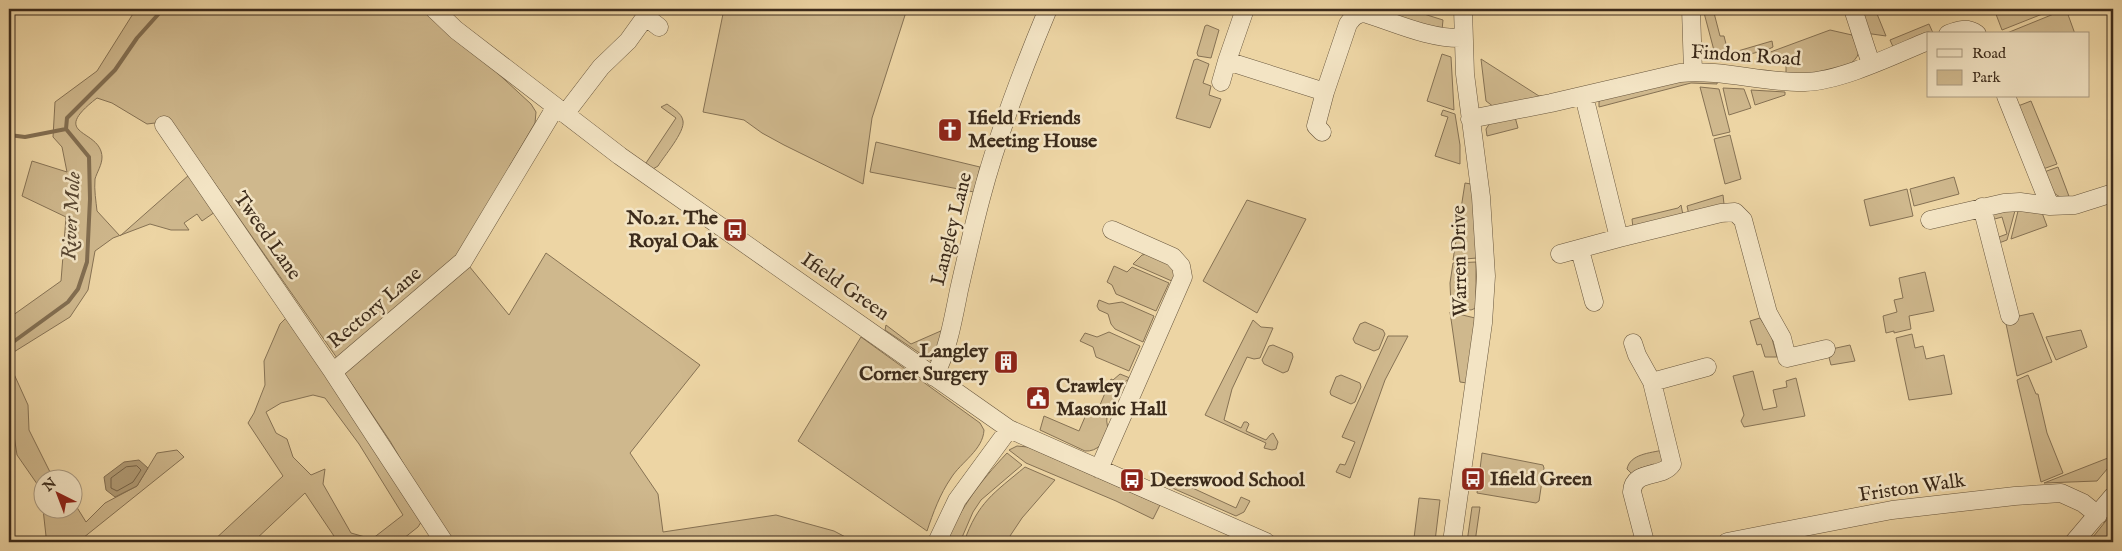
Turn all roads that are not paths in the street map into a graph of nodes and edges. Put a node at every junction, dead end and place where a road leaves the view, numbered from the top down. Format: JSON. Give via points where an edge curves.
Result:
{"nodes":[{"id":1,"x":434,"y":9,"type":"edge"},
{"id":2,"x":1048,"y":9,"type":"edge"},
{"id":3,"x":1245,"y":9,"type":"edge"},
{"id":4,"x":1463,"y":9,"type":"edge"},
{"id":5,"x":1691,"y":9,"type":"edge"},
{"id":6,"x":1853,"y":9,"type":"edge"},
{"id":7,"x":652,"y":18,"type":"edge"},
{"id":8,"x":1954,"y":32,"type":"edge"},
{"id":9,"x":1973,"y":32,"type":"edge"},
{"id":10,"x":1462,"y":38,"type":"junction"},
{"id":11,"x":1927,"y":41,"type":"edge"},
{"id":12,"x":1227,"y":61,"type":"junction"},
{"id":13,"x":1870,"y":64,"type":"junction"},
{"id":14,"x":1693,"y":72,"type":"junction"},
{"id":15,"x":1221,"y":82,"type":"dead end"},
{"id":16,"x":1325,"y":92,"type":"junction"},
{"id":17,"x":1584,"y":96,"type":"junction"},
{"id":18,"x":2007,"y":98,"type":"edge"},
{"id":19,"x":560,"y":111,"type":"junction"},
{"id":20,"x":1470,"y":119,"type":"junction"},
{"id":21,"x":164,"y":125,"type":"dead end"},
{"id":22,"x":1322,"y":132,"type":"dead end"},
{"id":23,"x":2113,"y":193,"type":"edge"},
{"id":24,"x":2050,"y":206,"type":"junction"},
{"id":25,"x":1982,"y":208,"type":"junction"},
{"id":26,"x":1930,"y":220,"type":"dead end"},
{"id":27,"x":1112,"y":230,"type":"dead end"},
{"id":28,"x":1619,"y":238,"type":"junction"},
{"id":29,"x":1580,"y":250,"type":"junction"},
{"id":30,"x":1560,"y":254,"type":"dead end"},
{"id":31,"x":1594,"y":302,"type":"dead end"},
{"id":32,"x":2010,"y":316,"type":"dead end"},
{"id":33,"x":1633,"y":343,"type":"dead end"},
{"id":34,"x":1826,"y":348,"type":"dead end"},
{"id":35,"x":1707,"y":367,"type":"dead end"},
{"id":36,"x":333,"y":372,"type":"junction"},
{"id":37,"x":934,"y":377,"type":"junction"},
{"id":38,"x":1652,"y":382,"type":"junction"},
{"id":39,"x":1009,"y":429,"type":"junction"},
{"id":40,"x":1099,"y":469,"type":"junction"},
{"id":41,"x":2113,"y":496,"type":"edge"},
{"id":42,"x":2098,"y":514,"type":"junction"},
{"id":43,"x":444,"y":542,"type":"edge"},
{"id":44,"x":937,"y":542,"type":"edge"},
{"id":45,"x":1266,"y":542,"type":"edge"},
{"id":46,"x":1452,"y":542,"type":"edge"},
{"id":47,"x":1645,"y":542,"type":"edge"},
{"id":48,"x":1727,"y":542,"type":"edge"},
{"id":49,"x":2074,"y":542,"type":"edge"}],
"edges":[{"from":1,"to":19,"type":"street","name":"Ifield Green"},
{"from":2,"to":37,"type":"street","name":"Langley Lane","via":[[994,152],[948,343]]},
{"from":3,"to":12,"type":"street"},
{"from":4,"to":10,"type":"street","name":"Warren Drive"},
{"from":5,"to":14,"type":"street"},
{"from":6,"to":13,"type":"street"},
{"from":7,"to":19,"type":"street","name":"Rectory Lane"},
{"from":8,"to":9,"type":"street","via":[[1967,29]]},
{"from":10,"to":16,"type":"street","via":[[1434,36],[1359,14],[1348,24]]},
{"from":10,"to":20,"type":"street","name":"Warren Drive"},
{"from":11,"to":13,"type":"street","name":"Findon Road"},
{"from":12,"to":15,"type":"street"},
{"from":12,"to":16,"type":"street"},
{"from":13,"to":14,"type":"street","name":"Findon Road","via":[[1842,75],[1805,82]]},
{"from":14,"to":17,"type":"street","name":"Findon Road"},
{"from":16,"to":22,"type":"street","via":[[1316,126]]},
{"from":17,"to":20,"type":"street","name":"Findon Road"},
{"from":17,"to":28,"type":"street"},
{"from":18,"to":24,"type":"street"},
{"from":19,"to":36,"type":"street","name":"Rectory Lane","via":[[463,261]]},
{"from":19,"to":37,"type":"street","name":"Ifield Green"},
{"from":20,"to":46,"type":"street","name":"Warren Drive","via":[[1481,197],[1486,276],[1483,323]]},
{"from":21,"to":36,"type":"street","name":"Tweed Lane"},
{"from":23,"to":24,"type":"street","via":[[2075,205]]},
{"from":24,"to":25,"type":"street","via":[[2020,202]]},
{"from":25,"to":26,"type":"street"},
{"from":25,"to":32,"type":"street"},
{"from":27,"to":40,"type":"street","via":[[1173,257],[1181,266],[1183,277]]},
{"from":28,"to":29,"type":"street"},
{"from":28,"to":34,"type":"street","via":[[1735,212],[1743,220],[1768,313],[1782,338],[1787,358]]},
{"from":29,"to":30,"type":"street"},
{"from":29,"to":31,"type":"street"},
{"from":33,"to":38,"type":"street","via":[[1636,355]]},
{"from":35,"to":38,"type":"street"},
{"from":36,"to":43,"type":"street","name":"Rectory Lane"},
{"from":37,"to":39,"type":"street","name":"Ifield Green"},
{"from":38,"to":47,"type":"street","via":[[1672,464],[1665,471],[1636,480],[1632,485]]},
{"from":39,"to":40,"type":"street","name":"Ifield Green"},
{"from":39,"to":44,"type":"street","via":[[957,500]]},
{"from":40,"to":45,"type":"street","name":"Ifield Green"},
{"from":41,"to":42,"type":"street"},
{"from":42,"to":48,"type":"street","name":"Friston Walk","via":[[2083,503],[2061,494],[2015,496],[1892,510]]},
{"from":42,"to":49,"type":"street"}]}
